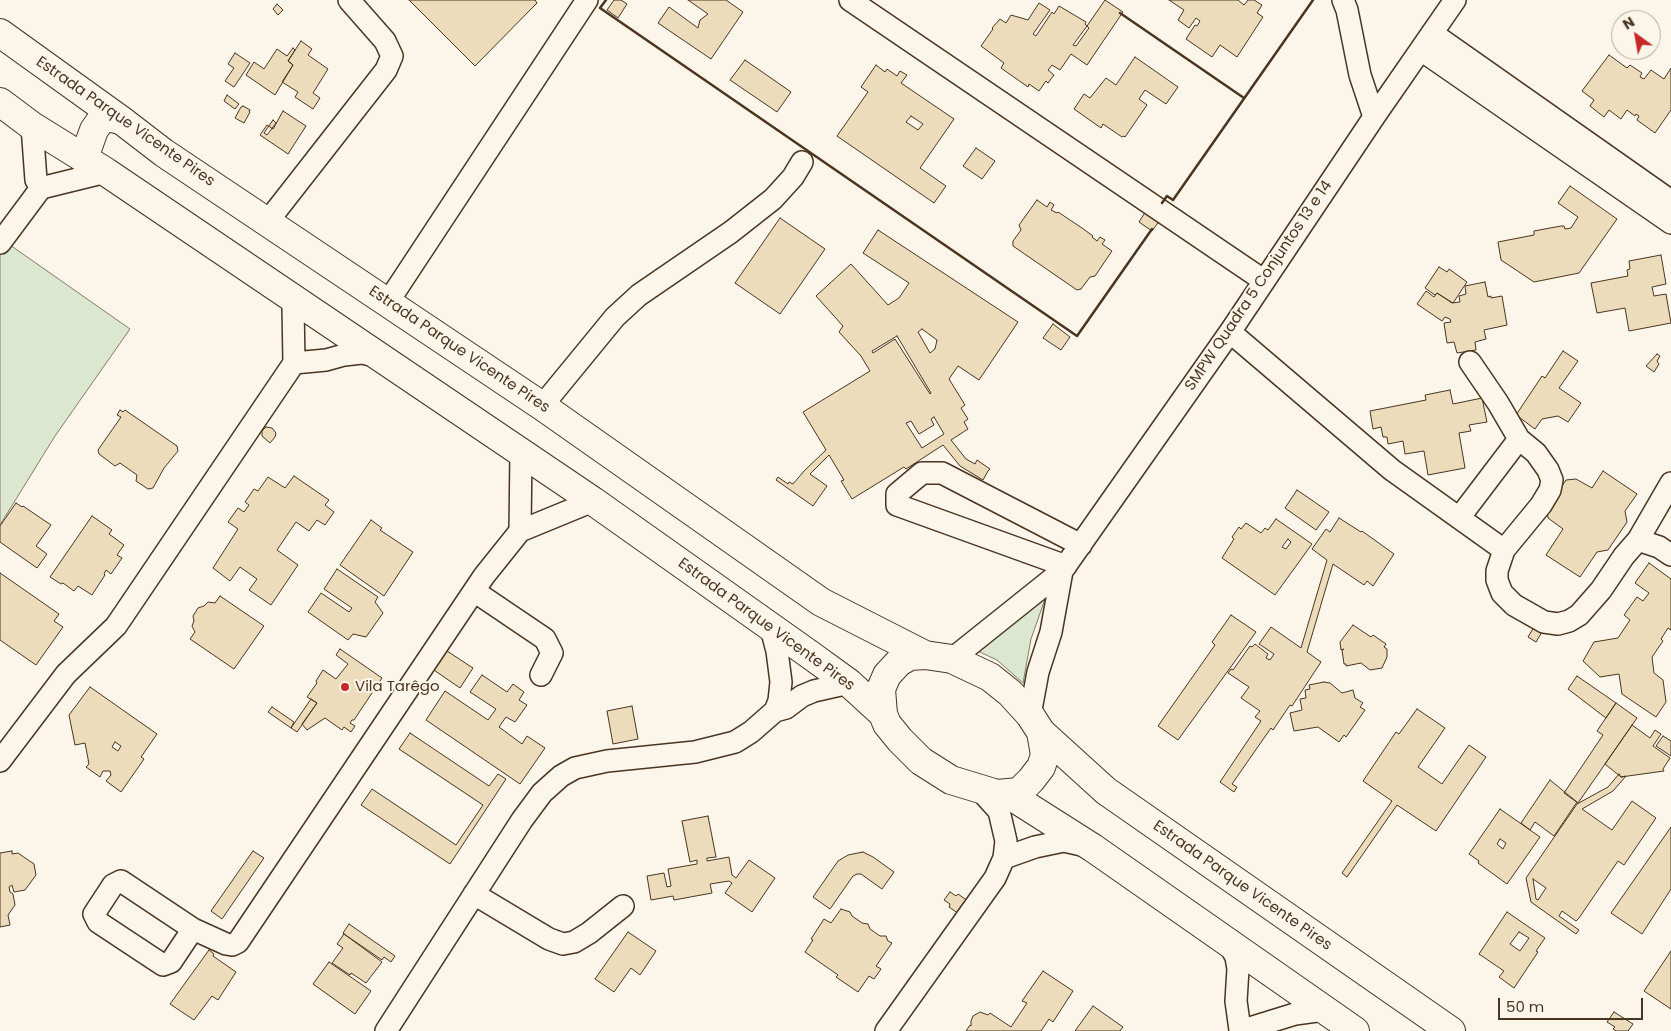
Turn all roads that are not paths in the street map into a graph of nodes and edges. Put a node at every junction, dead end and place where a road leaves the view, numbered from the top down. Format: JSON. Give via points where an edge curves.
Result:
{"nodes":[{"id":1,"x":349,"y":0,"type":"edge"},
{"id":2,"x":587,"y":0,"type":"edge"},
{"id":3,"x":850,"y":0,"type":"edge"},
{"id":4,"x":1343,"y":0,"type":"edge"},
{"id":5,"x":1455,"y":0,"type":"edge"},
{"id":6,"x":0,"y":33,"type":"edge"},
{"id":7,"x":1426,"y":42,"type":"junction"},
{"id":8,"x":0,"y":102,"type":"edge"},
{"id":9,"x":1374,"y":117,"type":"junction"},
{"id":10,"x":121,"y":120,"type":"junction"},
{"id":11,"x":32,"y":126,"type":"junction"},
{"id":12,"x":1548,"y":126,"type":"junction"},
{"id":13,"x":802,"y":162,"type":"dead end"},
{"id":14,"x":95,"y":165,"type":"junction"},
{"id":15,"x":41,"y":188,"type":"junction"},
{"id":16,"x":1671,"y":201,"type":"edge"},
{"id":17,"x":268,"y":221,"type":"junction"},
{"id":18,"x":1671,"y":223,"type":"edge"},
{"id":19,"x":0,"y":243,"type":"edge"},
{"id":20,"x":1263,"y":280,"type":"junction"},
{"id":21,"x":290,"y":296,"type":"junction"},
{"id":22,"x":388,"y":302,"type":"junction"},
{"id":23,"x":1230,"y":332,"type":"junction"},
{"id":24,"x":382,"y":358,"type":"junction"},
{"id":25,"x":1470,"y":362,"type":"dead end"},
{"id":26,"x":294,"y":364,"type":"junction"},
{"id":27,"x":542,"y":406,"type":"junction"},
{"id":28,"x":1518,"y":439,"type":"junction"},
{"id":29,"x":521,"y":452,"type":"junction"},
{"id":30,"x":1671,"y":483,"type":"edge"},
{"id":31,"x":593,"y":501,"type":"junction"},
{"id":32,"x":1459,"y":518,"type":"junction"},
{"id":33,"x":520,"y":531,"type":"junction"},
{"id":34,"x":1638,"y":540,"type":"junction"},
{"id":35,"x":1080,"y":545,"type":"junction"},
{"id":36,"x":1504,"y":550,"type":"junction"},
{"id":37,"x":1671,"y":555,"type":"edge"},
{"id":38,"x":1064,"y":569,"type":"junction"},
{"id":39,"x":474,"y":591,"type":"junction"},
{"id":40,"x":770,"y":628,"type":"junction"},
{"id":41,"x":925,"y":655,"type":"junction"},
{"id":42,"x":952,"y":659,"type":"junction"},
{"id":43,"x":541,"y":675,"type":"dead end"},
{"id":44,"x":849,"y":683,"type":"junction"},
{"id":45,"x":776,"y":711,"type":"junction"},
{"id":46,"x":883,"y":714,"type":"junction"},
{"id":47,"x":1035,"y":723,"type":"junction"},
{"id":48,"x":0,"y":761,"type":"edge"},
{"id":49,"x":980,"y":790,"type":"junction"},
{"id":50,"x":1008,"y":794,"type":"junction"},
{"id":51,"x":1093,"y":848,"type":"junction"},
{"id":52,"x":1004,"y":858,"type":"junction"},
{"id":53,"x":474,"y":894,"type":"junction"},
{"id":54,"x":623,"y":906,"type":"dead end"},
{"id":55,"x":193,"y":929,"type":"junction"},
{"id":56,"x":1229,"y":944,"type":"junction"},
{"id":57,"x":1324,"y":1010,"type":"junction"},
{"id":58,"x":386,"y":1031,"type":"edge"},
{"id":59,"x":886,"y":1031,"type":"edge"},
{"id":60,"x":1240,"y":1031,"type":"edge"},
{"id":61,"x":1355,"y":1031,"type":"edge"},
{"id":62,"x":1451,"y":1031,"type":"edge"}],
"edges":[{"from":1,"to":17,"type":"street","via":[[385,41],[392,56],[386,70]]},
{"from":2,"to":22,"type":"street"},
{"from":3,"to":20,"type":"street"},
{"from":4,"to":9,"type":"street","via":[[1360,75]]},
{"from":5,"to":7,"type":"street","name":"SMPW Quadra 5 Conjuntos 13 e 14"},
{"from":6,"to":10,"type":"main road","name":"Estrada Parque Vicente Pires"},
{"from":7,"to":9,"type":"street","name":"SMPW Quadra 5 Conjuntos 13 e 14"},
{"from":7,"to":12,"type":"street"},
{"from":8,"to":11,"type":"main road","name":"Estrada Parque Vicente Pires"},
{"from":9,"to":20,"type":"street","name":"SMPW Quadra 5 Conjuntos 13 e 14"},
{"from":10,"to":14,"type":"main road","via":[[107,117],[94,130]]},
{"from":10,"to":17,"type":"main road","name":"Estrada Parque Vicente Pires","via":[[164,153]]},
{"from":11,"to":14,"type":"main road","name":"Estrada Parque Vicente Pires"},
{"from":11,"to":15,"type":"street","via":[[36,180]]},
{"from":12,"to":16,"type":"street"},
{"from":12,"to":18,"type":"street"},
{"from":13,"to":27,"type":"street","via":[[793,178],[773,199],[639,295],[615,317]]},
{"from":14,"to":15,"type":"street"},
{"from":14,"to":21,"type":"main road","name":"Estrada Parque Vicente Pires"},
{"from":15,"to":19,"type":"street"},
{"from":17,"to":22,"type":"main road","name":"Estrada Parque Vicente Pires"},
{"from":20,"to":23,"type":"street","name":"SMPW Quadra 5 Conjuntos 13 e 14"},
{"from":21,"to":24,"type":"main road","name":"Estrada Parque Vicente Pires"},
{"from":21,"to":26,"type":"street"},
{"from":22,"to":27,"type":"main road","name":"Estrada Parque Vicente Pires"},
{"from":23,"to":32,"type":"street","via":[[1392,470]]},
{"from":23,"to":35,"type":"street","name":"SMPW Quadra 5 Conjuntos 13 e 14"},
{"from":24,"to":26,"type":"street","via":[[344,355]]},
{"from":24,"to":29,"type":"main road","name":"Estrada Parque Vicente Pires"},
{"from":25,"to":28,"type":"street"},
{"from":26,"to":48,"type":"street","via":[[116,626],[66,674]]},
{"from":27,"to":41,"type":"main road","name":"Estrada Parque Vicente Pires","via":[[821,602]]},
{"from":28,"to":32,"type":"street"},
{"from":28,"to":36,"type":"street","via":[[1536,453],[1552,480],[1541,505]]},
{"from":29,"to":31,"type":"main road","name":"Estrada Parque Vicente Pires"},
{"from":29,"to":33,"type":"street"},
{"from":30,"to":34,"type":"street"},
{"from":31,"to":33,"type":"street"},
{"from":31,"to":40,"type":"main road","name":"Estrada Parque Vicente Pires"},
{"from":32,"to":36,"type":"street"},
{"from":33,"to":39,"type":"street"},
{"from":34,"to":36,"type":"street","via":[[1579,614],[1558,624],[1544,622],[1514,605],[1502,593],[1497,571]]},
{"from":34,"to":37,"type":"street"},
{"from":35,"to":38,"type":"street","name":"SMPW Quadra 5 Conjuntos 13 e 14"},
{"from":35,"to":38,"type":"street","via":[[942,473],[922,473],[896,494],[897,505]]},
{"from":38,"to":42,"type":"street","name":"SMPW Quadra 5 Conjuntos 13 e 14"},
{"from":38,"to":47,"type":"street","name":"SMPW Quadra 5 Conjuntos 13 e 14","via":[[1038,672]]},
{"from":39,"to":43,"type":"street","via":[[545,639],[552,652]]},
{"from":39,"to":55,"type":"street","via":[[238,942],[226,944]]},
{"from":40,"to":44,"type":"main road","name":"Estrada Parque Vicente Pires"},
{"from":40,"to":45,"type":"street","via":[[781,682]]},
{"from":41,"to":42,"type":"main road"},
{"from":41,"to":46,"type":"main road","via":[[910,656],[887,675],[881,689]]},
{"from":42,"to":47,"type":"main road","via":[[990,677],[1010,693]]},
{"from":44,"to":45,"type":"street","via":[[814,691]]},
{"from":44,"to":46,"type":"main road","name":"Estrada Parque Vicente Pires"},
{"from":45,"to":53,"type":"street","via":[[735,742],[695,752],[606,761],[575,768],[561,776],[542,792]]},
{"from":46,"to":49,"type":"main road","via":[[887,724],[921,762],[951,780]]},
{"from":47,"to":50,"type":"main road","via":[[1044,755],[1041,767],[1018,792]]},
{"from":47,"to":62,"type":"main road","name":"Estrada Parque Vicente Pires","via":[[1106,791]]},
{"from":49,"to":50,"type":"main road"},
{"from":49,"to":52,"type":"street","via":[[999,810],[1006,841]]},
{"from":50,"to":51,"type":"main road"},
{"from":51,"to":52,"type":"street","via":[[1064,841]]},
{"from":51,"to":56,"type":"main road"},
{"from":52,"to":59,"type":"street","via":[[995,878]]},
{"from":53,"to":54,"type":"street","via":[[563,944],[574,942]]},
{"from":53,"to":58,"type":"street"},
{"from":55,"to":55,"type":"street","via":[[171,962],[163,965],[98,922],[94,914],[113,885],[120,881]]},
{"from":56,"to":57,"type":"main road"},
{"from":56,"to":60,"type":"street","via":[[1238,968],[1236,1001]]},
{"from":57,"to":60,"type":"street","via":[[1295,1014]]},
{"from":57,"to":61,"type":"main road"}]}
